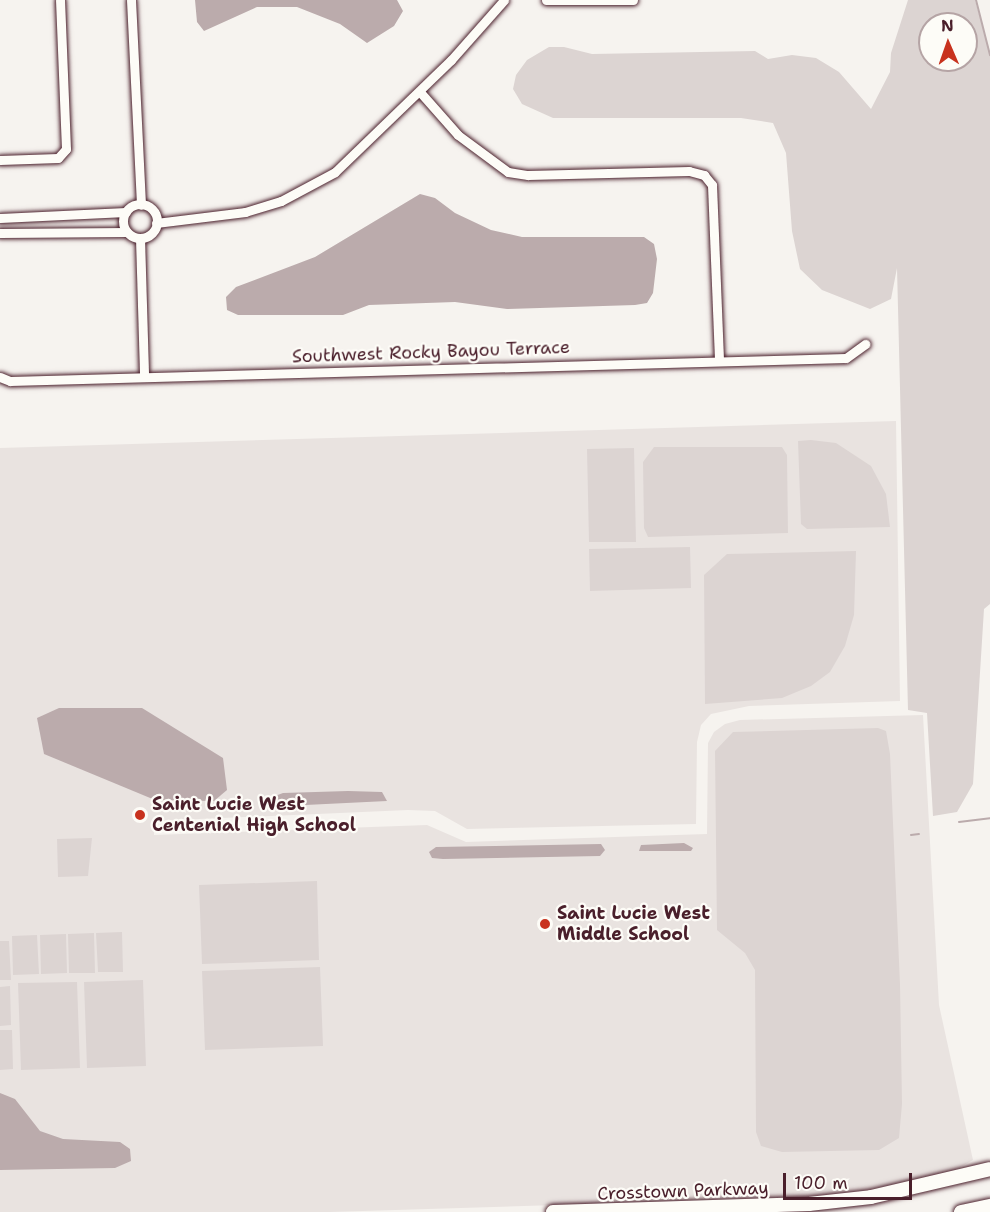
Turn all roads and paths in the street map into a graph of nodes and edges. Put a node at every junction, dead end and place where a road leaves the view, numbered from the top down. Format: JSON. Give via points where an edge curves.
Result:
{"nodes":[{"id":1,"x":60,"y":0,"type":"edge"},
{"id":2,"x":131,"y":0,"type":"edge"},
{"id":3,"x":504,"y":0,"type":"edge"},
{"id":4,"x":546,"y":0,"type":"edge"},
{"id":5,"x":633,"y":0,"type":"edge"},
{"id":6,"x":420,"y":92,"type":"junction"},
{"id":7,"x":0,"y":160,"type":"edge"},
{"id":8,"x":141,"y":205,"type":"junction"},
{"id":9,"x":126,"y":212,"type":"junction"},
{"id":10,"x":43,"y":217,"type":"junction"},
{"id":11,"x":0,"y":218,"type":"edge"},
{"id":12,"x":156,"y":223,"type":"junction"},
{"id":13,"x":46,"y":231,"type":"junction"},
{"id":14,"x":127,"y":232,"type":"junction"},
{"id":15,"x":0,"y":233,"type":"edge"},
{"id":16,"x":140,"y":238,"type":"junction"},
{"id":17,"x":865,"y":344,"type":"dead end"},
{"id":18,"x":719,"y":361,"type":"junction"},
{"id":19,"x":144,"y":376,"type":"junction"},
{"id":20,"x":0,"y":377,"type":"edge"},
{"id":21,"x":990,"y":1169,"type":"edge"},
{"id":22,"x":990,"y":1206,"type":"edge"},
{"id":23,"x":553,"y":1212,"type":"edge"},
{"id":24,"x":961,"y":1212,"type":"edge"}],
"edges":[{"from":1,"to":7,"type":"street","via":[[66,149],[58,158]]},
{"from":2,"to":8,"type":"street"},
{"from":3,"to":6,"type":"street"},
{"from":4,"to":5,"type":"street"},
{"from":6,"to":12,"type":"street","via":[[335,172],[311,187],[245,212]]},
{"from":6,"to":18,"type":"street","via":[[458,135],[508,172],[528,175],[689,171],[704,175],[712,185]]},
{"from":8,"to":9,"type":"street"},
{"from":8,"to":12,"type":"street","via":[[151,209]]},
{"from":9,"to":10,"type":"street"},
{"from":9,"to":14,"type":"street","via":[[123,223]]},
{"from":10,"to":11,"type":"street"},
{"from":10,"to":13,"type":"street"},
{"from":12,"to":16,"type":"street","via":[[149,235]]},
{"from":13,"to":14,"type":"street"},
{"from":13,"to":15,"type":"street"},
{"from":14,"to":16,"type":"street"},
{"from":16,"to":19,"type":"street"},
{"from":17,"to":18,"type":"street","name":"Southwest Rocky Bayou Terrace","via":[[846,358]]},
{"from":18,"to":19,"type":"street","name":"Southwest Rocky Bayou Terrace"},
{"from":19,"to":20,"type":"street","name":"Southwest Rocky Bayou Terrace","via":[[10,381]]},
{"from":21,"to":23,"type":"main road","name":"Crosstown Parkway","via":[[871,1197],[809,1204]]},
{"from":22,"to":24,"type":"main road"}]}
